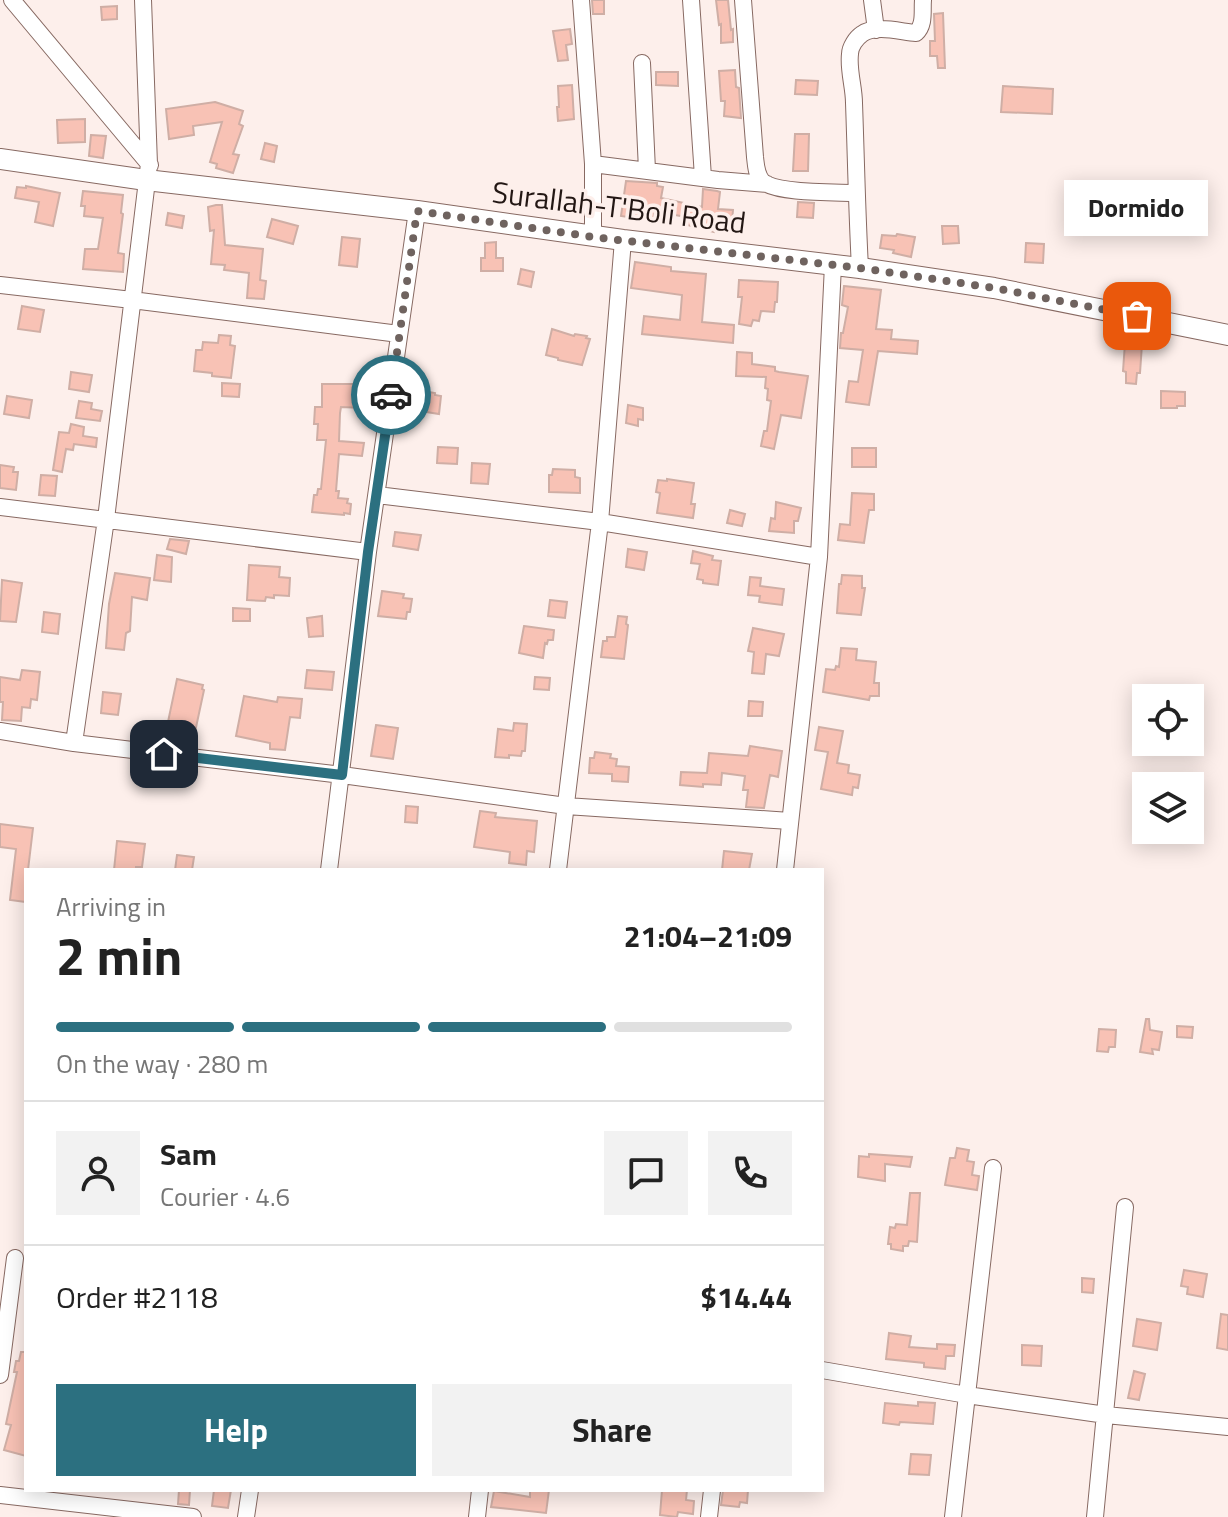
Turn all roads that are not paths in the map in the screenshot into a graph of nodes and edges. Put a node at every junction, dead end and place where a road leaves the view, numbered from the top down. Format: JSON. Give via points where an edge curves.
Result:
{"nodes":[{"id":1,"x":12,"y":0,"type":"edge"},
{"id":2,"x":143,"y":0,"type":"edge"},
{"id":3,"x":581,"y":0,"type":"edge"},
{"id":4,"x":691,"y":0,"type":"edge"},
{"id":5,"x":743,"y":0,"type":"edge"},
{"id":6,"x":872,"y":0,"type":"edge"},
{"id":7,"x":923,"y":0,"type":"edge"},
{"id":8,"x":876,"y":30,"type":"junction"},
{"id":9,"x":642,"y":63,"type":"dead end"},
{"id":10,"x":0,"y":159,"type":"edge"},
{"id":11,"x":593,"y":164,"type":"junction"},
{"id":12,"x":647,"y":170,"type":"junction"},
{"id":13,"x":153,"y":175,"type":"junction"},
{"id":14,"x":703,"y":177,"type":"junction"},
{"id":15,"x":767,"y":184,"type":"junction"},
{"id":16,"x":856,"y":193,"type":"junction"},
{"id":17,"x":417,"y":211,"type":"junction"},
{"id":18,"x":593,"y":237,"type":"junction"},
{"id":19,"x":623,"y":240,"type":"junction"},
{"id":20,"x":833,"y":265,"type":"junction"},
{"id":21,"x":860,"y":268,"type":"junction"},
{"id":22,"x":0,"y":285,"type":"edge"},
{"id":23,"x":132,"y":300,"type":"junction"},
{"id":24,"x":1226,"y":333,"type":"edge"},
{"id":25,"x":399,"y":334,"type":"junction"},
{"id":26,"x":377,"y":495,"type":"junction"},
{"id":27,"x":0,"y":507,"type":"edge"},
{"id":28,"x":106,"y":519,"type":"junction"},
{"id":29,"x":600,"y":522,"type":"junction"},
{"id":30,"x":368,"y":552,"type":"junction"},
{"id":31,"x":819,"y":557,"type":"junction"},
{"id":32,"x":0,"y":731,"type":"edge"},
{"id":33,"x":74,"y":743,"type":"junction"},
{"id":34,"x":342,"y":775,"type":"junction"},
{"id":35,"x":566,"y":806,"type":"junction"},
{"id":36,"x":790,"y":821,"type":"junction"},
{"id":37,"x":329,"y":868,"type":"edge"},
{"id":38,"x":558,"y":868,"type":"edge"},
{"id":39,"x":785,"y":868,"type":"edge"},
{"id":40,"x":993,"y":1168,"type":"dead end"},
{"id":41,"x":1125,"y":1207,"type":"dead end"},
{"id":42,"x":14,"y":1258,"type":"edge"},
{"id":43,"x":824,"y":1370,"type":"edge"},
{"id":44,"x":0,"y":1375,"type":"edge"},
{"id":45,"x":967,"y":1395,"type":"junction"},
{"id":46,"x":1106,"y":1415,"type":"junction"},
{"id":47,"x":1228,"y":1427,"type":"edge"},
{"id":48,"x":250,"y":1492,"type":"edge"},
{"id":49,"x":480,"y":1492,"type":"edge"},
{"id":50,"x":712,"y":1492,"type":"edge"},
{"id":51,"x":0,"y":1495,"type":"edge"},
{"id":52,"x":193,"y":1517,"type":"edge"},
{"id":53,"x":246,"y":1517,"type":"edge"},
{"id":54,"x":477,"y":1517,"type":"edge"},
{"id":55,"x":709,"y":1517,"type":"edge"},
{"id":56,"x":953,"y":1517,"type":"edge"},
{"id":57,"x":1095,"y":1517,"type":"edge"}],
"edges":[{"from":1,"to":13,"type":"street"},
{"from":2,"to":13,"type":"street"},
{"from":3,"to":11,"type":"street"},
{"from":4,"to":14,"type":"street"},
{"from":5,"to":15,"type":"street","via":[[757,171]]},
{"from":6,"to":8,"type":"street"},
{"from":7,"to":8,"type":"street","via":[[921,29],[916,33]]},
{"from":8,"to":16,"type":"street","via":[[860,36],[849,55]]},
{"from":9,"to":12,"type":"street"},
{"from":10,"to":13,"type":"main road","name":"Surallah-T'Boli Road"},
{"from":11,"to":12,"type":"street"},
{"from":11,"to":18,"type":"street"},
{"from":12,"to":14,"type":"street"},
{"from":13,"to":17,"type":"main road","name":"Surallah-T'Boli Road"},
{"from":13,"to":23,"type":"street"},
{"from":14,"to":15,"type":"street"},
{"from":15,"to":16,"type":"street"},
{"from":16,"to":21,"type":"street"},
{"from":17,"to":18,"type":"main road","name":"Surallah-T'Boli Road"},
{"from":17,"to":25,"type":"street"},
{"from":18,"to":19,"type":"main road","name":"Surallah-T'Boli Road"},
{"from":19,"to":20,"type":"main road","name":"Surallah-T'Boli Road"},
{"from":19,"to":29,"type":"street"},
{"from":20,"to":21,"type":"main road","name":"Surallah-T'Boli Road"},
{"from":20,"to":31,"type":"street"},
{"from":21,"to":24,"type":"main road","name":"Surallah-T'Boli Road"},
{"from":22,"to":23,"type":"street"},
{"from":23,"to":25,"type":"street"},
{"from":23,"to":28,"type":"street"},
{"from":25,"to":26,"type":"street"},
{"from":26,"to":29,"type":"street"},
{"from":26,"to":30,"type":"street"},
{"from":27,"to":28,"type":"street"},
{"from":28,"to":30,"type":"street"},
{"from":28,"to":33,"type":"street"},
{"from":29,"to":31,"type":"street"},
{"from":29,"to":35,"type":"street"},
{"from":30,"to":34,"type":"street"},
{"from":31,"to":36,"type":"street"},
{"from":32,"to":33,"type":"street"},
{"from":33,"to":34,"type":"street"},
{"from":34,"to":35,"type":"street"},
{"from":34,"to":37,"type":"street"},
{"from":35,"to":36,"type":"street"},
{"from":35,"to":38,"type":"street"},
{"from":36,"to":39,"type":"street"},
{"from":40,"to":45,"type":"street"},
{"from":41,"to":46,"type":"street"},
{"from":42,"to":44,"type":"street"},
{"from":43,"to":45,"type":"street"},
{"from":45,"to":46,"type":"street"},
{"from":45,"to":56,"type":"street"},
{"from":46,"to":47,"type":"street"},
{"from":46,"to":57,"type":"street"},
{"from":48,"to":53,"type":"street"},
{"from":49,"to":54,"type":"street"},
{"from":50,"to":55,"type":"street"},
{"from":51,"to":52,"type":"street"}]}
